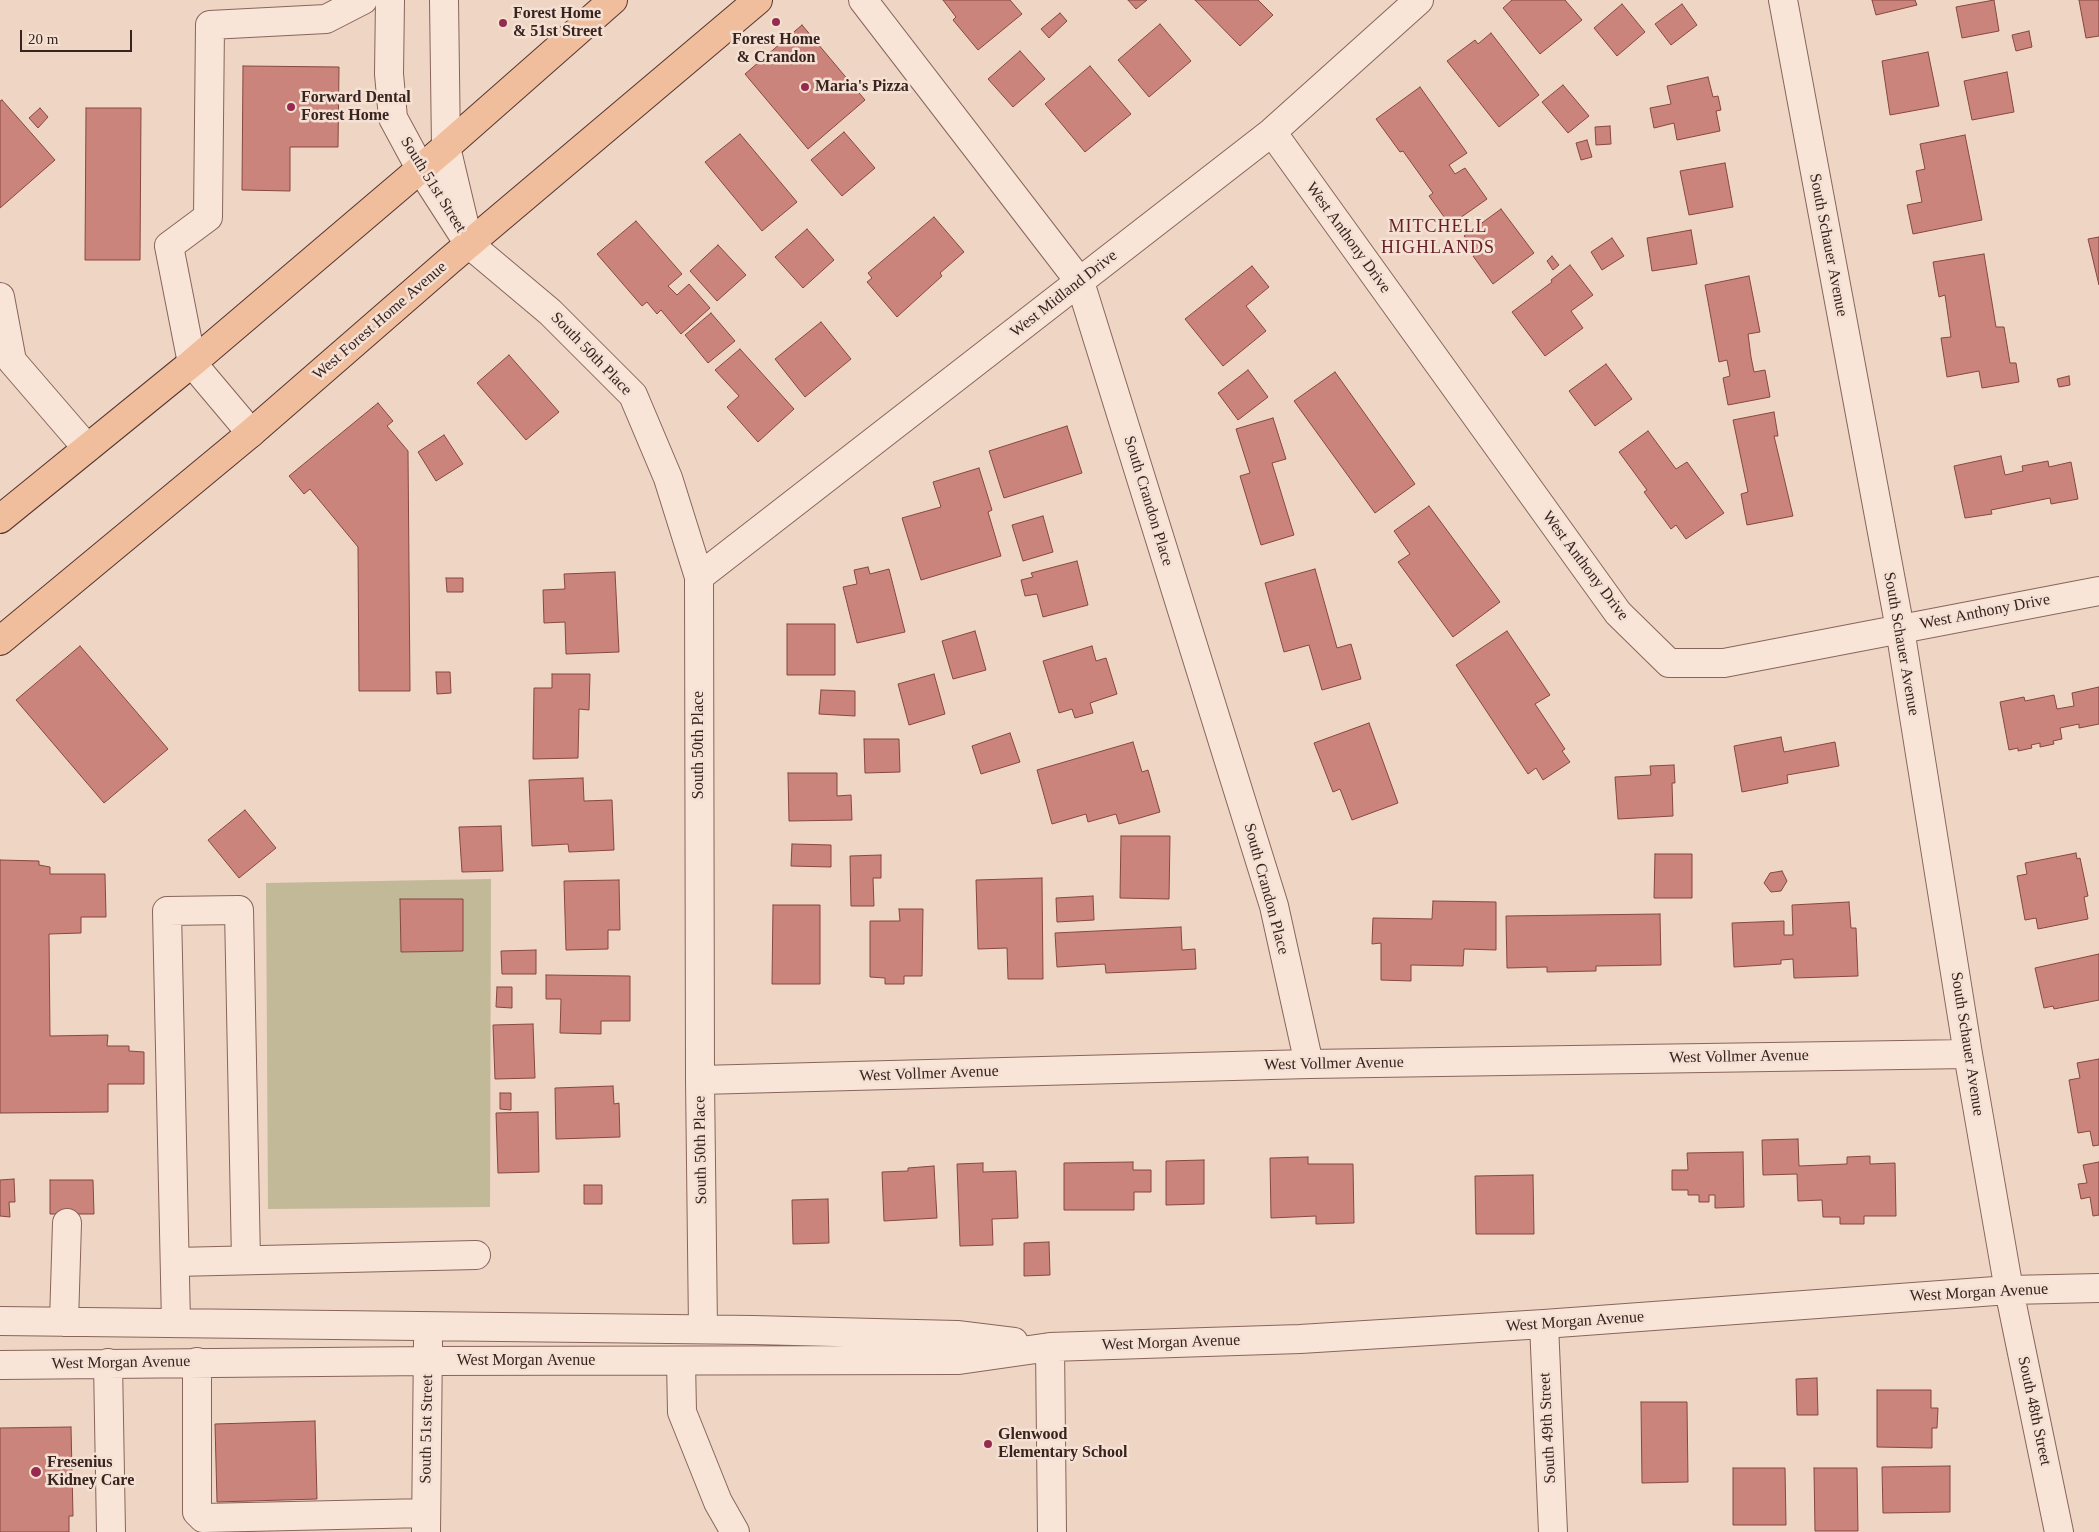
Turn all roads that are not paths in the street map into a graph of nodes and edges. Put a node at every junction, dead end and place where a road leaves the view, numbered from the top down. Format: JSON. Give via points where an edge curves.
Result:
{"nodes":[{"id":1,"x":363,"y":0,"type":"edge"},
{"id":2,"x":390,"y":0,"type":"edge"},
{"id":3,"x":444,"y":0,"type":"edge"},
{"id":4,"x":613,"y":0,"type":"edge"},
{"id":5,"x":758,"y":0,"type":"edge"},
{"id":6,"x":863,"y":0,"type":"edge"},
{"id":7,"x":1419,"y":0,"type":"edge"},
{"id":8,"x":1783,"y":0,"type":"edge"},
{"id":9,"x":1272,"y":132,"type":"junction"},
{"id":10,"x":446,"y":147,"type":"junction"},
{"id":11,"x":420,"y":168,"type":"junction"},
{"id":12,"x":469,"y":244,"type":"junction"},
{"id":13,"x":1080,"y":282,"type":"junction"},
{"id":14,"x":0,"y":297,"type":"edge"},
{"id":15,"x":192,"y":363,"type":"junction"},
{"id":16,"x":251,"y":433,"type":"junction"},
{"id":17,"x":88,"y":448,"type":"junction"},
{"id":18,"x":0,"y":519,"type":"edge"},
{"id":19,"x":698,"y":576,"type":"junction"},
{"id":20,"x":2099,"y":591,"type":"edge"},
{"id":21,"x":1900,"y":629,"type":"junction"},
{"id":22,"x":0,"y":640,"type":"edge"},
{"id":23,"x":1968,"y":1054,"type":"junction"},
{"id":24,"x":1309,"y":1064,"type":"junction"},
{"id":25,"x":700,"y":1080,"type":"junction"},
{"id":26,"x":67,"y":1223,"type":"dead end"},
{"id":27,"x":476,"y":1255,"type":"dead end"},
{"id":28,"x":246,"y":1260,"type":"junction"},
{"id":29,"x":175,"y":1262,"type":"junction"},
{"id":30,"x":2099,"y":1288,"type":"edge"},
{"id":31,"x":2009,"y":1290,"type":"junction"},
{"id":32,"x":0,"y":1321,"type":"edge"},
{"id":33,"x":64,"y":1322,"type":"junction"},
{"id":34,"x":176,"y":1323,"type":"junction"},
{"id":35,"x":1544,"y":1324,"type":"junction"},
{"id":36,"x":428,"y":1326,"type":"junction"},
{"id":37,"x":703,"y":1329,"type":"junction"},
{"id":38,"x":1050,"y":1347,"type":"junction"},
{"id":39,"x":428,"y":1361,"type":"junction"},
{"id":40,"x":681,"y":1361,"type":"junction"},
{"id":41,"x":108,"y":1362,"type":"junction"},
{"id":42,"x":197,"y":1362,"type":"junction"},
{"id":43,"x":0,"y":1365,"type":"edge"},
{"id":44,"x":426,"y":1522,"type":"edge"},
{"id":45,"x":111,"y":1532,"type":"edge"},
{"id":46,"x":735,"y":1532,"type":"edge"},
{"id":47,"x":1052,"y":1532,"type":"edge"},
{"id":48,"x":1553,"y":1532,"type":"edge"},
{"id":49,"x":2059,"y":1532,"type":"edge"}],
"edges":[{"from":1,"to":15,"type":"street","via":[[326,19],[210,25],[208,217],[169,246]]},
{"from":2,"to":11,"type":"street","name":"South 51st Street","via":[[389,74],[393,118]]},
{"from":3,"to":10,"type":"street","name":"South 51st Street"},
{"from":4,"to":10,"type":"main road"},
{"from":5,"to":12,"type":"main road","name":"West Forest Home Avenue"},
{"from":6,"to":13,"type":"street","name":"South Crandon Place"},
{"from":7,"to":9,"type":"street","name":"West Midland Drive"},
{"from":8,"to":21,"type":"street","name":"South Schauer Avenue"},
{"from":9,"to":13,"type":"street","name":"West Midland Drive"},
{"from":9,"to":21,"type":"street","name":"West Anthony Drive","via":[[1618,613],[1669,663],[1724,663]]},
{"from":10,"to":11,"type":"main road"},
{"from":10,"to":12,"type":"street","name":"South 51st Street"},
{"from":11,"to":12,"type":"street","name":"South 51st Street"},
{"from":11,"to":15,"type":"main road"},
{"from":12,"to":16,"type":"main road","name":"West Forest Home Avenue"},
{"from":12,"to":19,"type":"street","name":"South 50th Place","via":[[550,312],[633,395],[668,478]]},
{"from":13,"to":19,"type":"street","name":"West Midland Drive"},
{"from":13,"to":24,"type":"street","name":"South Crandon Place","via":[[1274,906]]},
{"from":14,"to":17,"type":"street","via":[[12,361]]},
{"from":15,"to":16,"type":"street"},
{"from":15,"to":17,"type":"main road"},
{"from":16,"to":22,"type":"main road","name":"West Forest Home Avenue"},
{"from":17,"to":18,"type":"main road"},
{"from":19,"to":25,"type":"street","name":"South 50th Place"},
{"from":20,"to":21,"type":"street","name":"West Anthony Drive"},
{"from":21,"to":23,"type":"street","name":"South Schauer Avenue"},
{"from":23,"to":24,"type":"street","name":"West Vollmer Avenue"},
{"from":23,"to":31,"type":"street","name":"South Schauer Avenue"},
{"from":24,"to":25,"type":"street","name":"West Vollmer Avenue"},
{"from":25,"to":37,"type":"street","name":"South 50th Place"},
{"from":26,"to":33,"type":"street"},
{"from":27,"to":28,"type":"street"},
{"from":28,"to":29,"type":"street"},
{"from":28,"to":29,"type":"street","via":[[239,910],[167,911]]},
{"from":29,"to":34,"type":"street"},
{"from":30,"to":31,"type":"street","name":"West Morgan Avenue"},
{"from":31,"to":35,"type":"street","name":"West Morgan Avenue"},
{"from":31,"to":49,"type":"street","name":"South 48th Street"},
{"from":32,"to":33,"type":"street","name":"West Morgan Avenue"},
{"from":33,"to":34,"type":"street","name":"West Morgan Avenue"},
{"from":34,"to":36,"type":"street","name":"West Morgan Avenue"},
{"from":35,"to":38,"type":"street","name":"West Morgan Avenue","via":[[1300,1339]]},
{"from":35,"to":48,"type":"street","name":"South 49th Street"},
{"from":36,"to":37,"type":"street","name":"West Morgan Avenue"},
{"from":36,"to":39,"type":"street","name":"South 51st Street"},
{"from":37,"to":38,"type":"street","name":"West Morgan Avenue","via":[[957,1335]]},
{"from":38,"to":40,"type":"street","name":"West Morgan Avenue","via":[[959,1360]]},
{"from":38,"to":47,"type":"street"},
{"from":39,"to":40,"type":"street","name":"West Morgan Avenue"},
{"from":39,"to":42,"type":"street","name":"West Morgan Avenue"},
{"from":39,"to":44,"type":"street","name":"South 51st Street"},
{"from":40,"to":46,"type":"street","via":[[682,1412],[718,1502]]},
{"from":41,"to":42,"type":"street","name":"West Morgan Avenue"},
{"from":41,"to":43,"type":"street","name":"West Morgan Avenue"},
{"from":41,"to":45,"type":"street"},
{"from":42,"to":44,"type":"street","via":[[197,1512],[203,1518]]}]}
